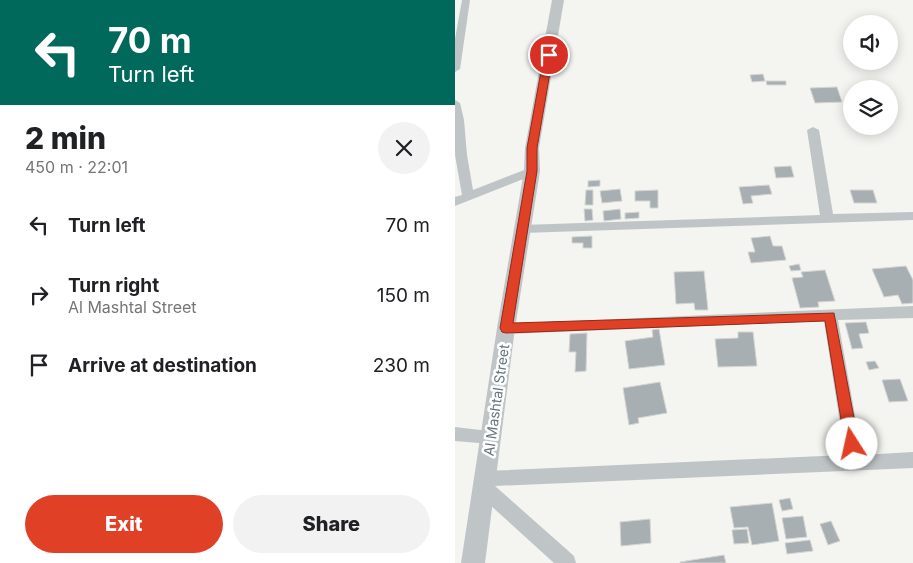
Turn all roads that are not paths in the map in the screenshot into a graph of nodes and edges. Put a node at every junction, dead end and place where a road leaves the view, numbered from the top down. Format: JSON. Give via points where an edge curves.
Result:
{"nodes":[{"id":1,"x":466,"y":0,"type":"edge"},
{"id":2,"x":558,"y":0,"type":"edge"},
{"id":3,"x":455,"y":69,"type":"edge"},
{"id":4,"x":455,"y":103,"type":"edge"},
{"id":5,"x":813,"y":130,"type":"dead end"},
{"id":6,"x":532,"y":171,"type":"junction"},
{"id":7,"x":469,"y":195,"type":"junction"},
{"id":8,"x":455,"y":202,"type":"edge"},
{"id":9,"x":913,"y":216,"type":"edge"},
{"id":10,"x":827,"y":219,"type":"junction"},
{"id":11,"x":522,"y":229,"type":"junction"},
{"id":12,"x":913,"y":312,"type":"edge"},
{"id":13,"x":830,"y":316,"type":"junction"},
{"id":14,"x":506,"y":328,"type":"junction"},
{"id":15,"x":457,"y":432,"type":"edge"},
{"id":16,"x":491,"y":437,"type":"junction"},
{"id":17,"x":913,"y":460,"type":"edge"},
{"id":18,"x":855,"y":462,"type":"junction"},
{"id":19,"x":485,"y":483,"type":"junction"},
{"id":20,"x":473,"y":563,"type":"edge"},
{"id":21,"x":567,"y":563,"type":"edge"}],
"edges":[{"from":1,"to":3,"type":"street"},
{"from":2,"to":6,"type":"street","name":"Al Mashtal Street","via":[[532,148]]},
{"from":4,"to":7,"type":"street"},
{"from":5,"to":10,"type":"street"},
{"from":6,"to":7,"type":"street"},
{"from":6,"to":11,"type":"street","name":"Al Mashtal Street"},
{"from":7,"to":8,"type":"street"},
{"from":9,"to":10,"type":"street"},
{"from":10,"to":11,"type":"street"},
{"from":11,"to":14,"type":"street","name":"Al Mashtal Street"},
{"from":12,"to":13,"type":"street"},
{"from":13,"to":14,"type":"street"},
{"from":13,"to":18,"type":"street"},
{"from":14,"to":16,"type":"street","name":"Al Mashtal Street"},
{"from":15,"to":16,"type":"street"},
{"from":16,"to":19,"type":"street","name":"Al Mashtal Street"},
{"from":17,"to":18,"type":"street"},
{"from":18,"to":19,"type":"street"},
{"from":19,"to":20,"type":"street","name":"Al Mashtal Street"},
{"from":19,"to":21,"type":"street"}]}
